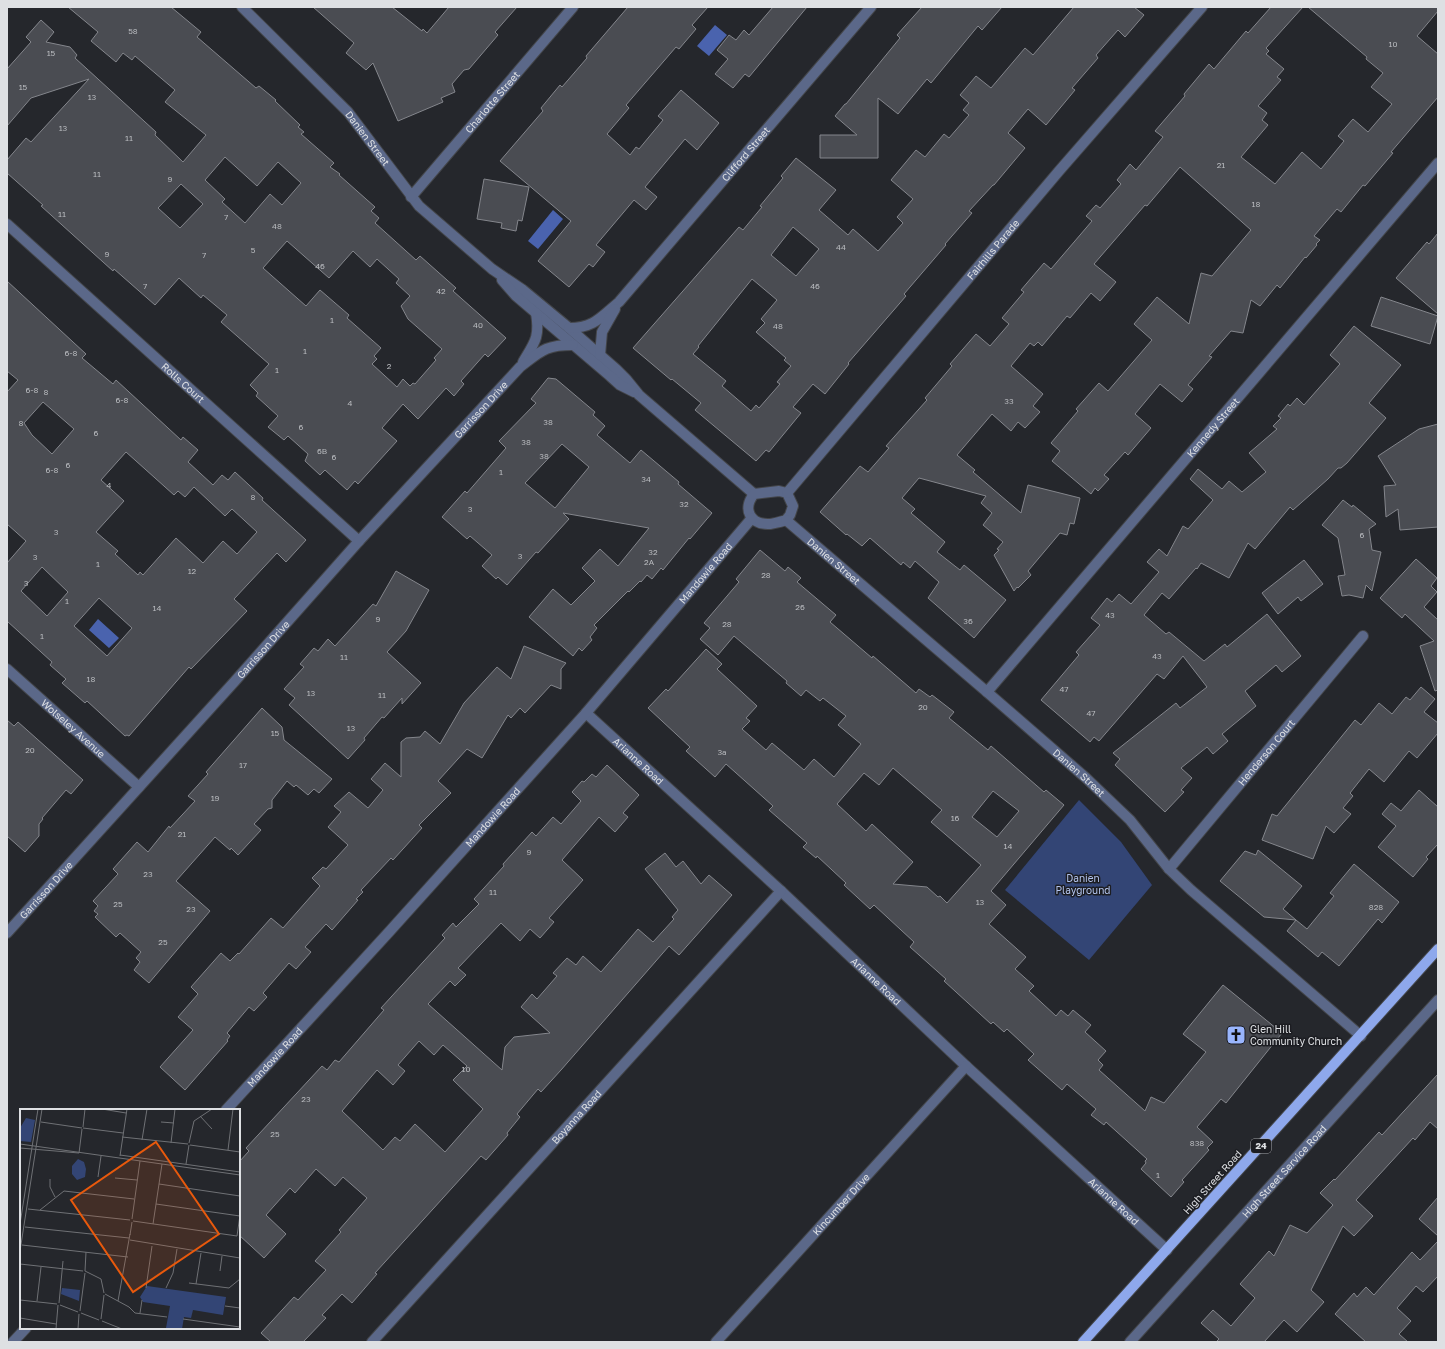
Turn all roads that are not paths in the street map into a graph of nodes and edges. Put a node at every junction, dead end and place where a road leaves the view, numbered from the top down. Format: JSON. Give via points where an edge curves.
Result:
{"nodes":[{"id":1,"x":242,"y":7,"type":"edge"},
{"id":2,"x":573,"y":7,"type":"edge"},
{"id":3,"x":871,"y":7,"type":"edge"},
{"id":4,"x":1202,"y":7,"type":"edge"},
{"id":5,"x":1438,"y":163,"type":"edge"},
{"id":6,"x":411,"y":197,"type":"junction"},
{"id":7,"x":7,"y":224,"type":"edge"},
{"id":8,"x":492,"y":269,"type":"junction"},
{"id":9,"x":620,"y":302,"type":"junction"},
{"id":10,"x":536,"y":313,"type":"junction"},
{"id":11,"x":569,"y":328,"type":"junction"},
{"id":12,"x":573,"y":345,"type":"junction"},
{"id":13,"x":600,"y":355,"type":"junction"},
{"id":14,"x":520,"y":367,"type":"junction"},
{"id":15,"x":639,"y":395,"type":"junction"},
{"id":16,"x":787,"y":493,"type":"junction"},
{"id":17,"x":754,"y":494,"type":"junction"},
{"id":18,"x":752,"y":518,"type":"junction"},
{"id":19,"x":786,"y":520,"type":"junction"},
{"id":20,"x":359,"y":541,"type":"junction"},
{"id":21,"x":1363,"y":636,"type":"dead end"},
{"id":22,"x":7,"y":669,"type":"edge"},
{"id":23,"x":987,"y":692,"type":"junction"},
{"id":24,"x":586,"y":713,"type":"junction"},
{"id":25,"x":139,"y":787,"type":"junction"},
{"id":26,"x":1169,"y":869,"type":"junction"},
{"id":27,"x":781,"y":892,"type":"junction"},
{"id":28,"x":7,"y":933,"type":"edge"},
{"id":29,"x":1438,"y":949,"type":"edge"},
{"id":30,"x":1438,"y":1000,"type":"edge"},
{"id":31,"x":1361,"y":1036,"type":"junction"},
{"id":32,"x":966,"y":1066,"type":"junction"},
{"id":33,"x":227,"y":1109,"type":"edge"},
{"id":34,"x":1167,"y":1250,"type":"junction"},
{"id":35,"x":25,"y":1329,"type":"edge"},
{"id":36,"x":14,"y":1342,"type":"edge"},
{"id":37,"x":372,"y":1342,"type":"edge"},
{"id":38,"x":716,"y":1342,"type":"edge"},
{"id":39,"x":1083,"y":1342,"type":"edge"},
{"id":40,"x":1130,"y":1342,"type":"edge"}],
"edges":[{"from":1,"to":6,"type":"street","name":"Danien Street","via":[[348,112]]},
{"from":2,"to":6,"type":"street","name":"Charlotte Street"},
{"from":3,"to":9,"type":"street","name":"Clifford Street"},
{"from":4,"to":16,"type":"street","name":"Fairhills Parade","via":[[1059,171]]},
{"from":5,"to":23,"type":"street","name":"Kennedy Street"},
{"from":6,"to":8,"type":"street","name":"Danien Street"},
{"from":7,"to":20,"type":"street","name":"Rolls Court"},
{"from":8,"to":10,"type":"street","name":"Danien Street","via":[[516,296]]},
{"from":8,"to":11,"type":"street","name":"Danien Street","via":[[523,290]]},
{"from":9,"to":11,"type":"street","name":"Clifford Street","via":[[594,324]]},
{"from":9,"to":13,"type":"street","name":"Clifford Street","via":[[602,332]]},
{"from":10,"to":12,"type":"street","name":"Danien Street"},
{"from":10,"to":14,"type":"street","name":"Garrisson Drive","via":[[536,340]]},
{"from":11,"to":13,"type":"street","name":"Danien Street"},
{"from":12,"to":14,"type":"street","name":"Garrisson Drive","via":[[549,347]]},
{"from":12,"to":15,"type":"street","name":"Danien Street","via":[[620,385]]},
{"from":13,"to":15,"type":"street","name":"Danien Street"},
{"from":14,"to":20,"type":"street","name":"Garrisson Drive"},
{"from":15,"to":17,"type":"street","name":"Danien Street"},
{"from":16,"to":17,"type":"street","via":[[779,491]]},
{"from":16,"to":19,"type":"street","via":[[792,506]]},
{"from":17,"to":18,"type":"street","via":[[748,506]]},
{"from":18,"to":19,"type":"street","via":[[769,524]]},
{"from":18,"to":24,"type":"street","name":"Mandowie Road"},
{"from":19,"to":23,"type":"street","name":"Danien Street"},
{"from":20,"to":25,"type":"street","name":"Garrisson Drive"},
{"from":21,"to":26,"type":"street","name":"Henderson Court"},
{"from":22,"to":25,"type":"street","name":"Wolseley Avenue"},
{"from":23,"to":26,"type":"street","name":"Danien Street","via":[[1130,820]]},
{"from":24,"to":27,"type":"street","name":"Arianne Road"},
{"from":24,"to":33,"type":"street","name":"Mandowie Road"},
{"from":25,"to":28,"type":"street","name":"Garrisson Drive"},
{"from":26,"to":31,"type":"street","name":"Danien Street"},
{"from":27,"to":32,"type":"street","name":"Arianne Road"},
{"from":27,"to":37,"type":"street","name":"Boyanna Road"},
{"from":29,"to":31,"type":"main road","name":"High Street Road","number":"24"},
{"from":30,"to":40,"type":"street","name":"High Street Service Road"},
{"from":31,"to":34,"type":"main road","name":"High Street Road","number":"24"},
{"from":32,"to":34,"type":"street","name":"Arianne Road"},
{"from":32,"to":38,"type":"street","name":"Kincumber Drive"},
{"from":34,"to":39,"type":"main road","name":"High Street Road","number":"24"},
{"from":35,"to":36,"type":"street"}]}
